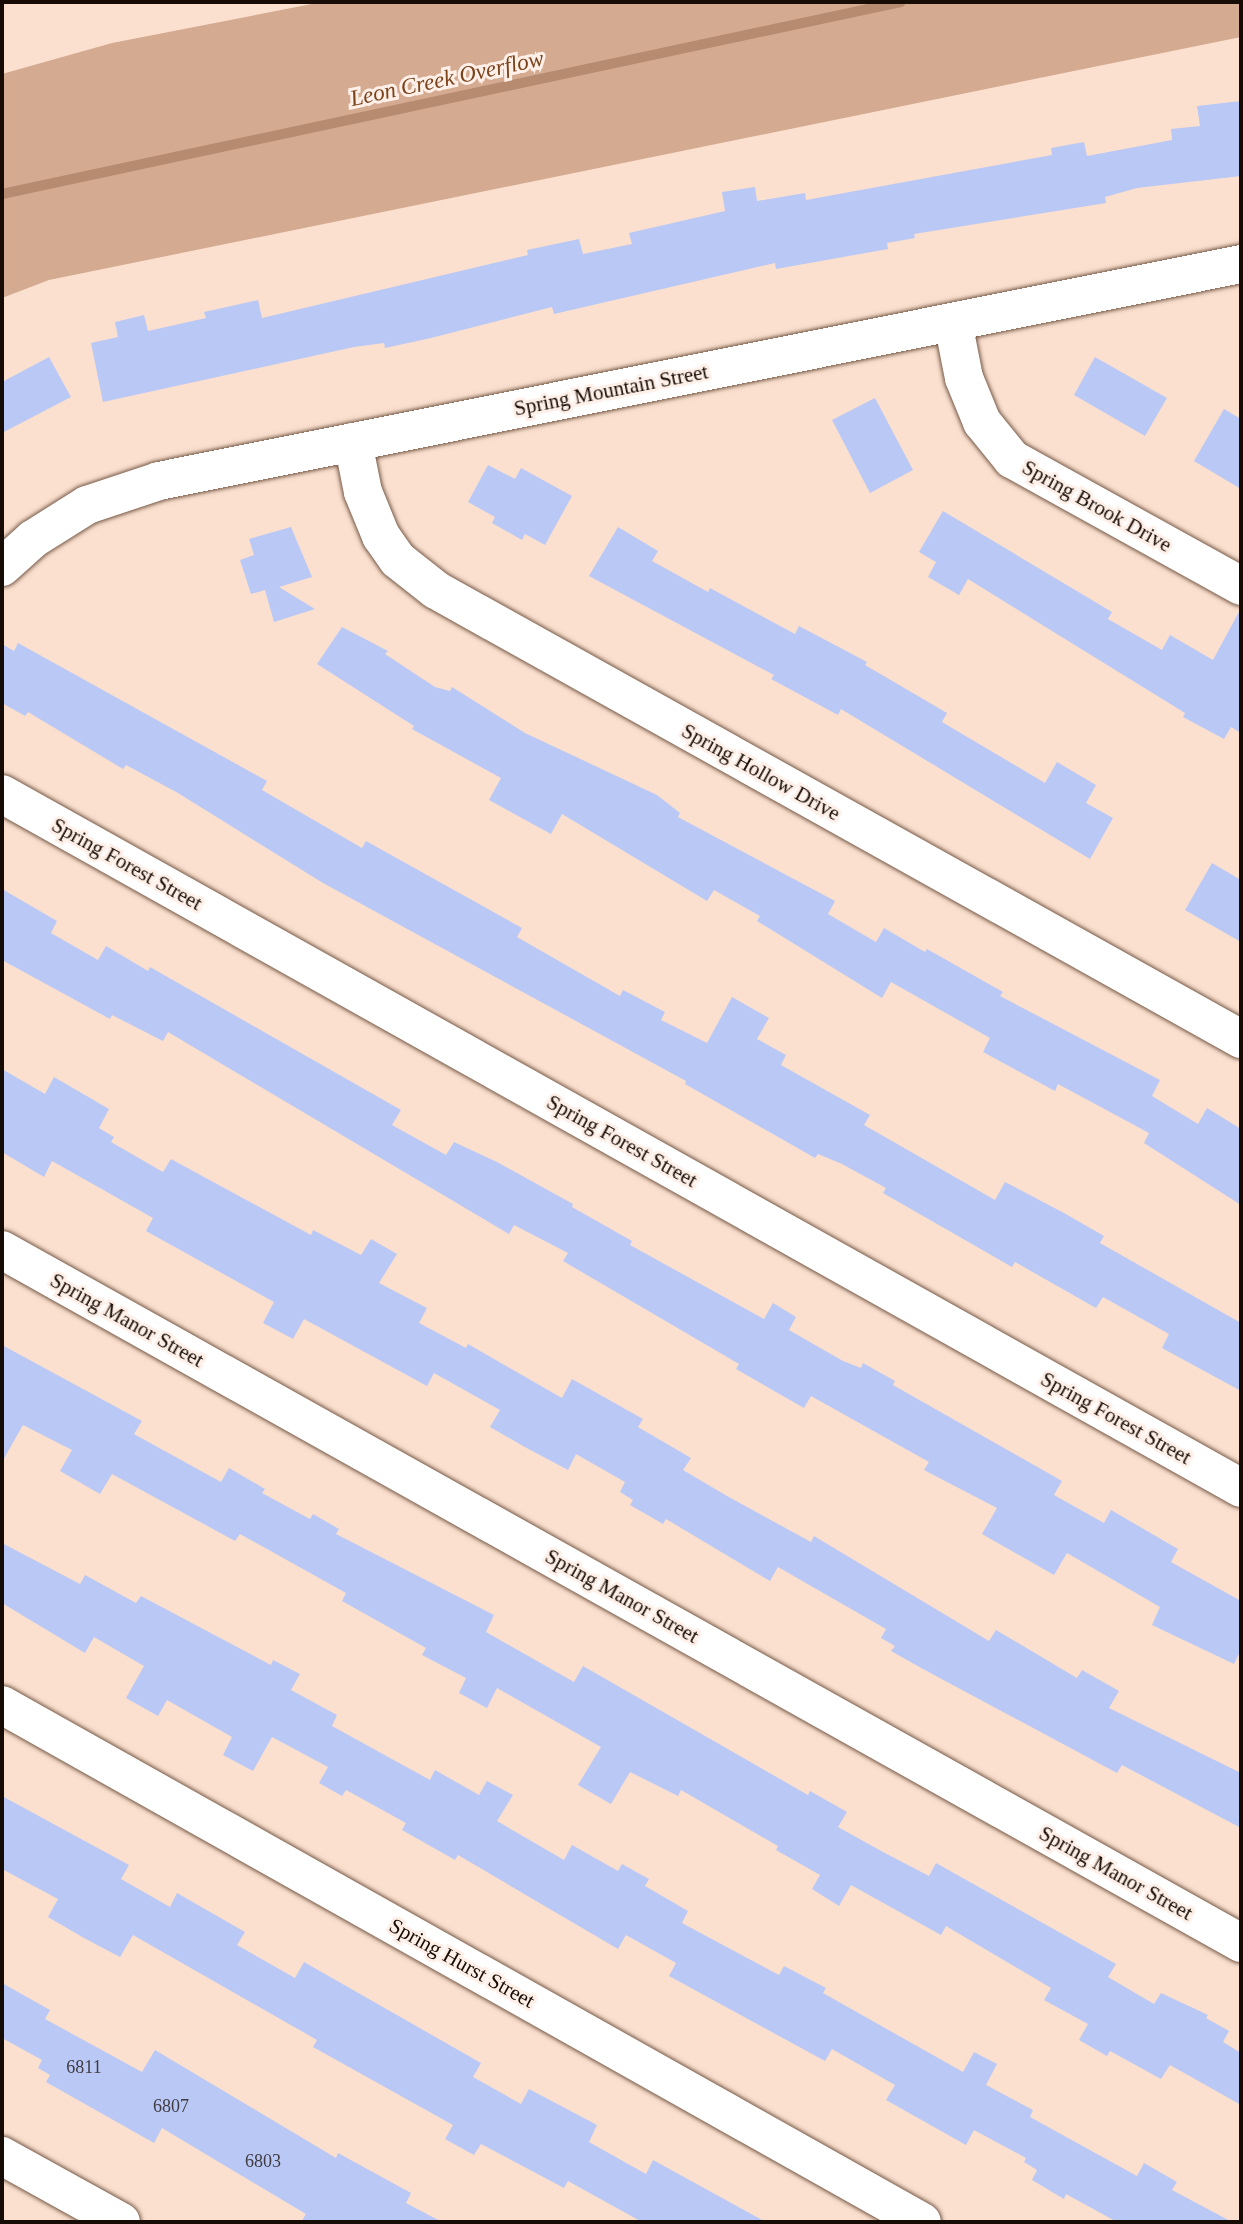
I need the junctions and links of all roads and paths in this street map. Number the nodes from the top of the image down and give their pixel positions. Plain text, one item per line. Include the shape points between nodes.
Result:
1 (1241, 264) edge
2 (953, 322) junction
3 (353, 442) junction
4 (2, 567) edge
5 (1241, 586) edge
6 (2, 794) edge
7 (1241, 1039) edge
8 (2, 1250) edge
9 (1241, 1488) edge
10 (2, 1705) edge
11 (1241, 1943) edge
12 (2, 2156) edge
13 (121, 2222) edge
14 (922, 2222) edge

1 - 2 street, Spring Mountain Street
2 - 3 street, Spring Mountain Street
2 - 5 street, Spring Brook Drive via 964,378 982,422 1012,459
3 - 4 street, Spring Mountain Street via 159,481 87,505 33,539
3 - 7 street, Spring Hollow Drive via 363,492 381,536 398,560 436,590
6 - 9 street, Spring Forest Street
8 - 11 street, Spring Manor Street
10 - 14 street, Spring Hurst Street
12 - 13 street

